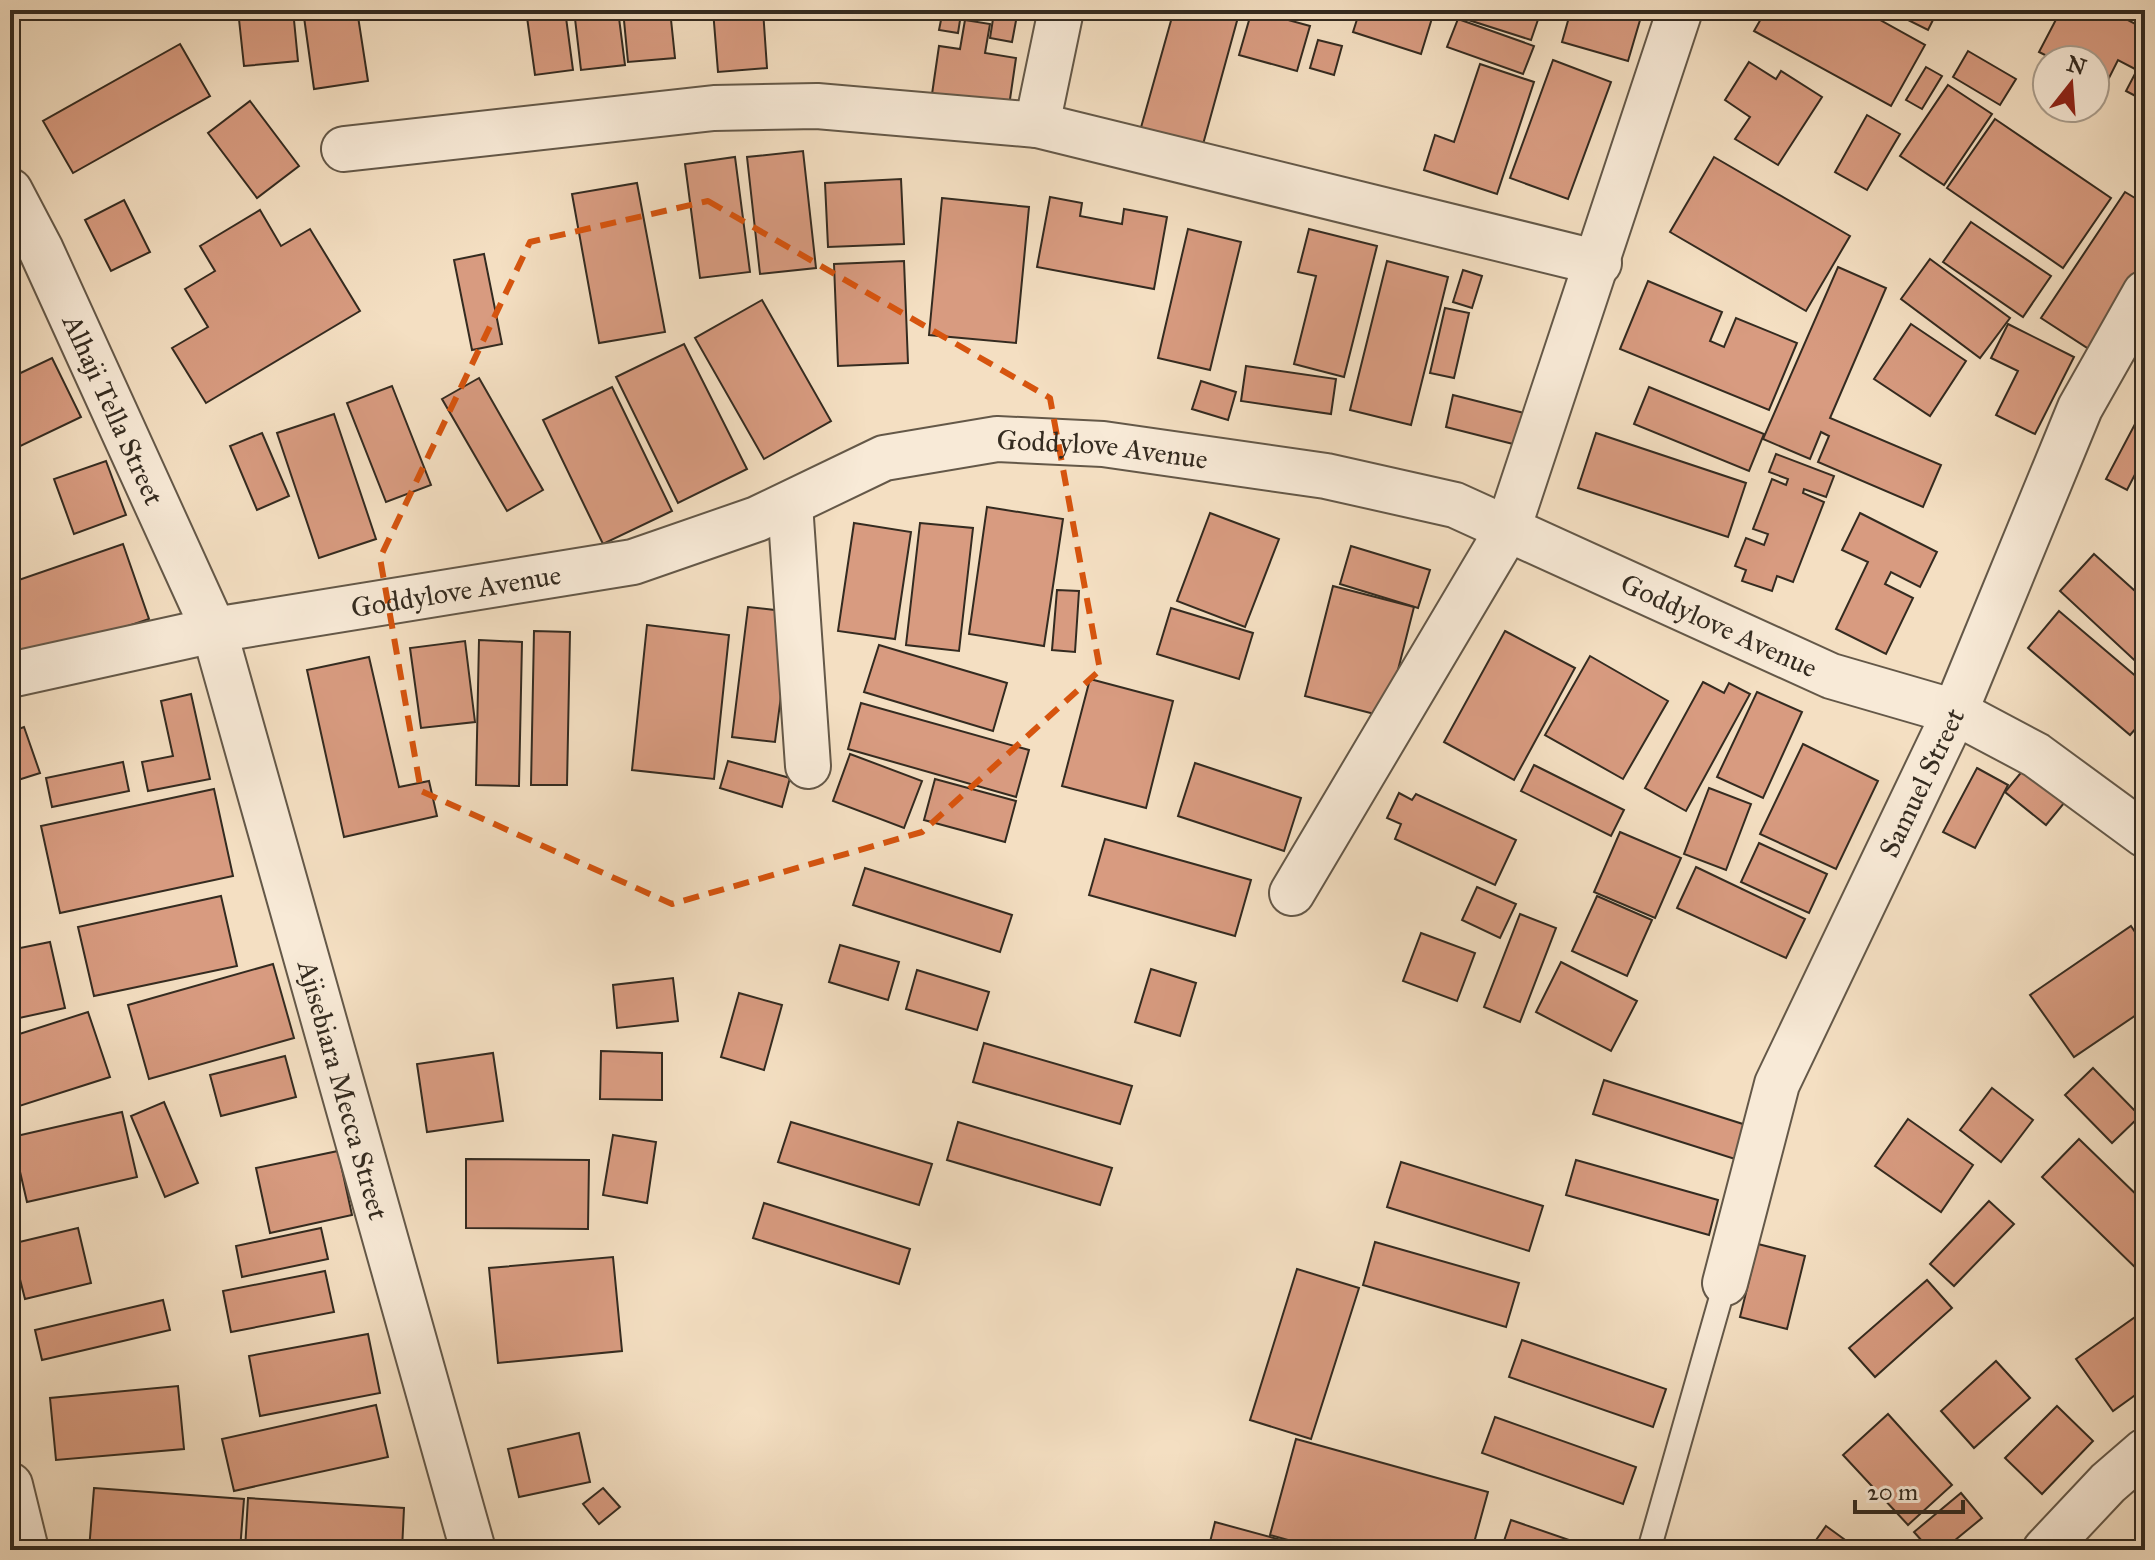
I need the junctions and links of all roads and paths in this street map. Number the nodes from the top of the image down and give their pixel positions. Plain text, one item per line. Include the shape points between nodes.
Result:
1 (1061, 10) edge
2 (1680, 10) edge
3 (1037, 125) junction
4 (344, 149) dead end
5 (10, 191) edge
6 (1599, 263) junction
7 (2145, 293) edge
8 (790, 504) junction
9 (1508, 529) junction
10 (214, 630) junction
11 (10, 675) edge
12 (1955, 712) junction
13 (808, 766) dead end
14 (2145, 835) edge
15 (1292, 893) dead end
16 (1725, 1283) joint
17 (2145, 1451) edge
18 (10, 1485) edge
19 (26, 1550) edge
20 (473, 1550) edge
21 (1649, 1550) edge
22 (2045, 1550) edge

1 - 3 street
2 - 6 street
3 - 4 street via 817,106 714,108
3 - 6 street
5 - 10 street, Alhaji Tella Street
6 - 9 street
7 - 12 street, Samuel Street via 2080,408
8 - 9 street, Goddylove Avenue via 884,458 997,439 1103,444 1326,476 1455,505
8 - 10 street, Goddylove Avenue via 633,562
8 - 13 street
9 - 12 street, Goddylove Avenue via 1831,676
9 - 15 street
10 - 11 street, Goddylove Avenue
10 - 20 street, Ajisebiara Mecca Street
12 - 14 street, Goddylove Avenue via 2036,755
12 - 16 street, Samuel Street via 1777,1084
16 - 21 lane
17 - 22 street
18 - 19 street

